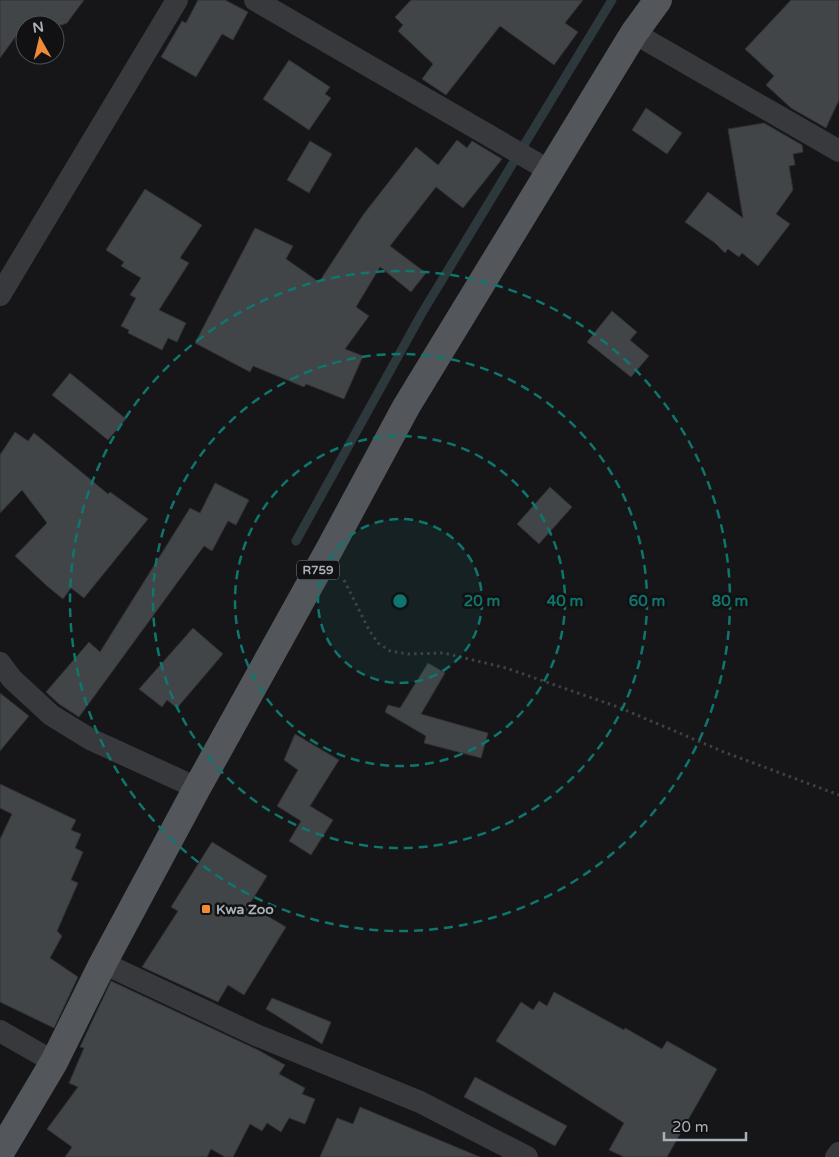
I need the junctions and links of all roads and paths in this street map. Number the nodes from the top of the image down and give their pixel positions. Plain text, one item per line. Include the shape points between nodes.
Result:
1 (177, 0) edge
2 (255, 0) edge
3 (658, 0) edge
4 (634, 34) junction
5 (839, 152) edge
6 (550, 172) junction
7 (0, 295) edge
8 (329, 550) junction
9 (0, 663) edge
10 (197, 788) junction
11 (839, 795) edge
12 (103, 963) junction
13 (0, 1031) edge
14 (54, 1062) junction
15 (0, 1153) edge
16 (839, 1153) edge
17 (527, 1157) edge
18 (836, 1157) edge

1 - 7 street
2 - 6 street
3 - 4 main road, R759
4 - 5 street
4 - 6 main road, R759
6 - 8 main road, R759 via 406,407
8 - 10 main road, R759
8 - 11 path via 369,630 378,643 390,650 408,654 444,654 506,668 618,707 724,752
9 - 10 street via 12,679 51,715 90,739
10 - 12 main road, R759
12 - 14 main road, R759
12 - 17 street via 256,1035 420,1102
13 - 14 street
14 - 15 main road, R759
16 - 18 street

